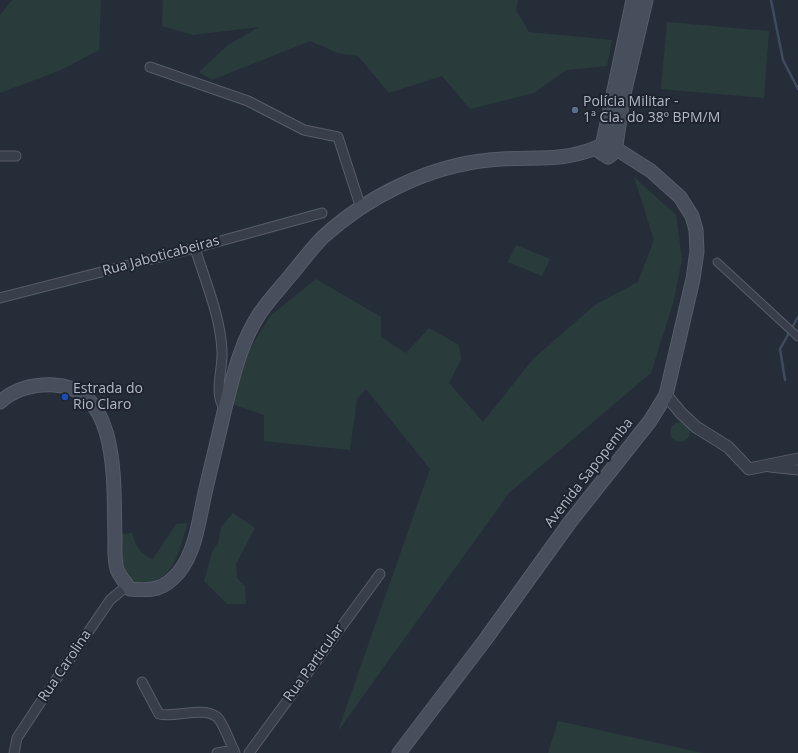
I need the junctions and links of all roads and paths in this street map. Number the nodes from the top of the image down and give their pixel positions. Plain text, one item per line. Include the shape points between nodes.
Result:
1 (633, 0) edge
2 (646, 0) edge
3 (150, 67) dead end
4 (608, 149) junction
5 (0, 156) edge
6 (16, 156) dead end
7 (361, 208) junction
8 (322, 213) dead end
9 (195, 248) junction
10 (717, 262) dead end
11 (0, 298) edge
12 (798, 337) edge
13 (666, 395) junction
14 (0, 402) edge
15 (225, 409) junction
16 (798, 459) edge
17 (767, 466) junction
18 (798, 470) edge
19 (380, 574) dead end
20 (128, 585) junction
21 (142, 682) dead end
22 (234, 751) edge
23 (14, 753) edge
24 (217, 753) edge
25 (249, 753) edge
26 (399, 753) edge

1 - 4 main road
2 - 4 main road
3 - 7 street via 248,101 304,130 338,137
4 - 7 main road via 540,159 490,160 442,169 393,190
4 - 13 main road, Avenida Sapopemba via 627,163 663,182 680,197 694,222 698,244 693,279
5 - 6 street
7 - 15 main road via 323,238 260,313 238,354
8 - 9 street, Rua Jaboticabeiras
9 - 11 street, Rua Jaboticabeiras
9 - 15 street via 219,328 222,354 220,397
10 - 12 street
13 - 17 street via 696,427 728,447 749,469
13 - 26 main road, Avenida Sapopemba via 650,421 570,522
14 - 20 main road via 20,389 55,385 72,388 89,400 100,414 106,429 111,464 117,569
15 - 20 main road via 189,556 180,571 159,588 149,591 136,590 130,589
16 - 17 street
17 - 18 street
19 - 25 street, Rua Particular
20 - 23 street, Rua Carolina via 110,600 40,702 17,738
21 - 22 street via 159,714 167,716 206,712 218,718
22 - 24 street

